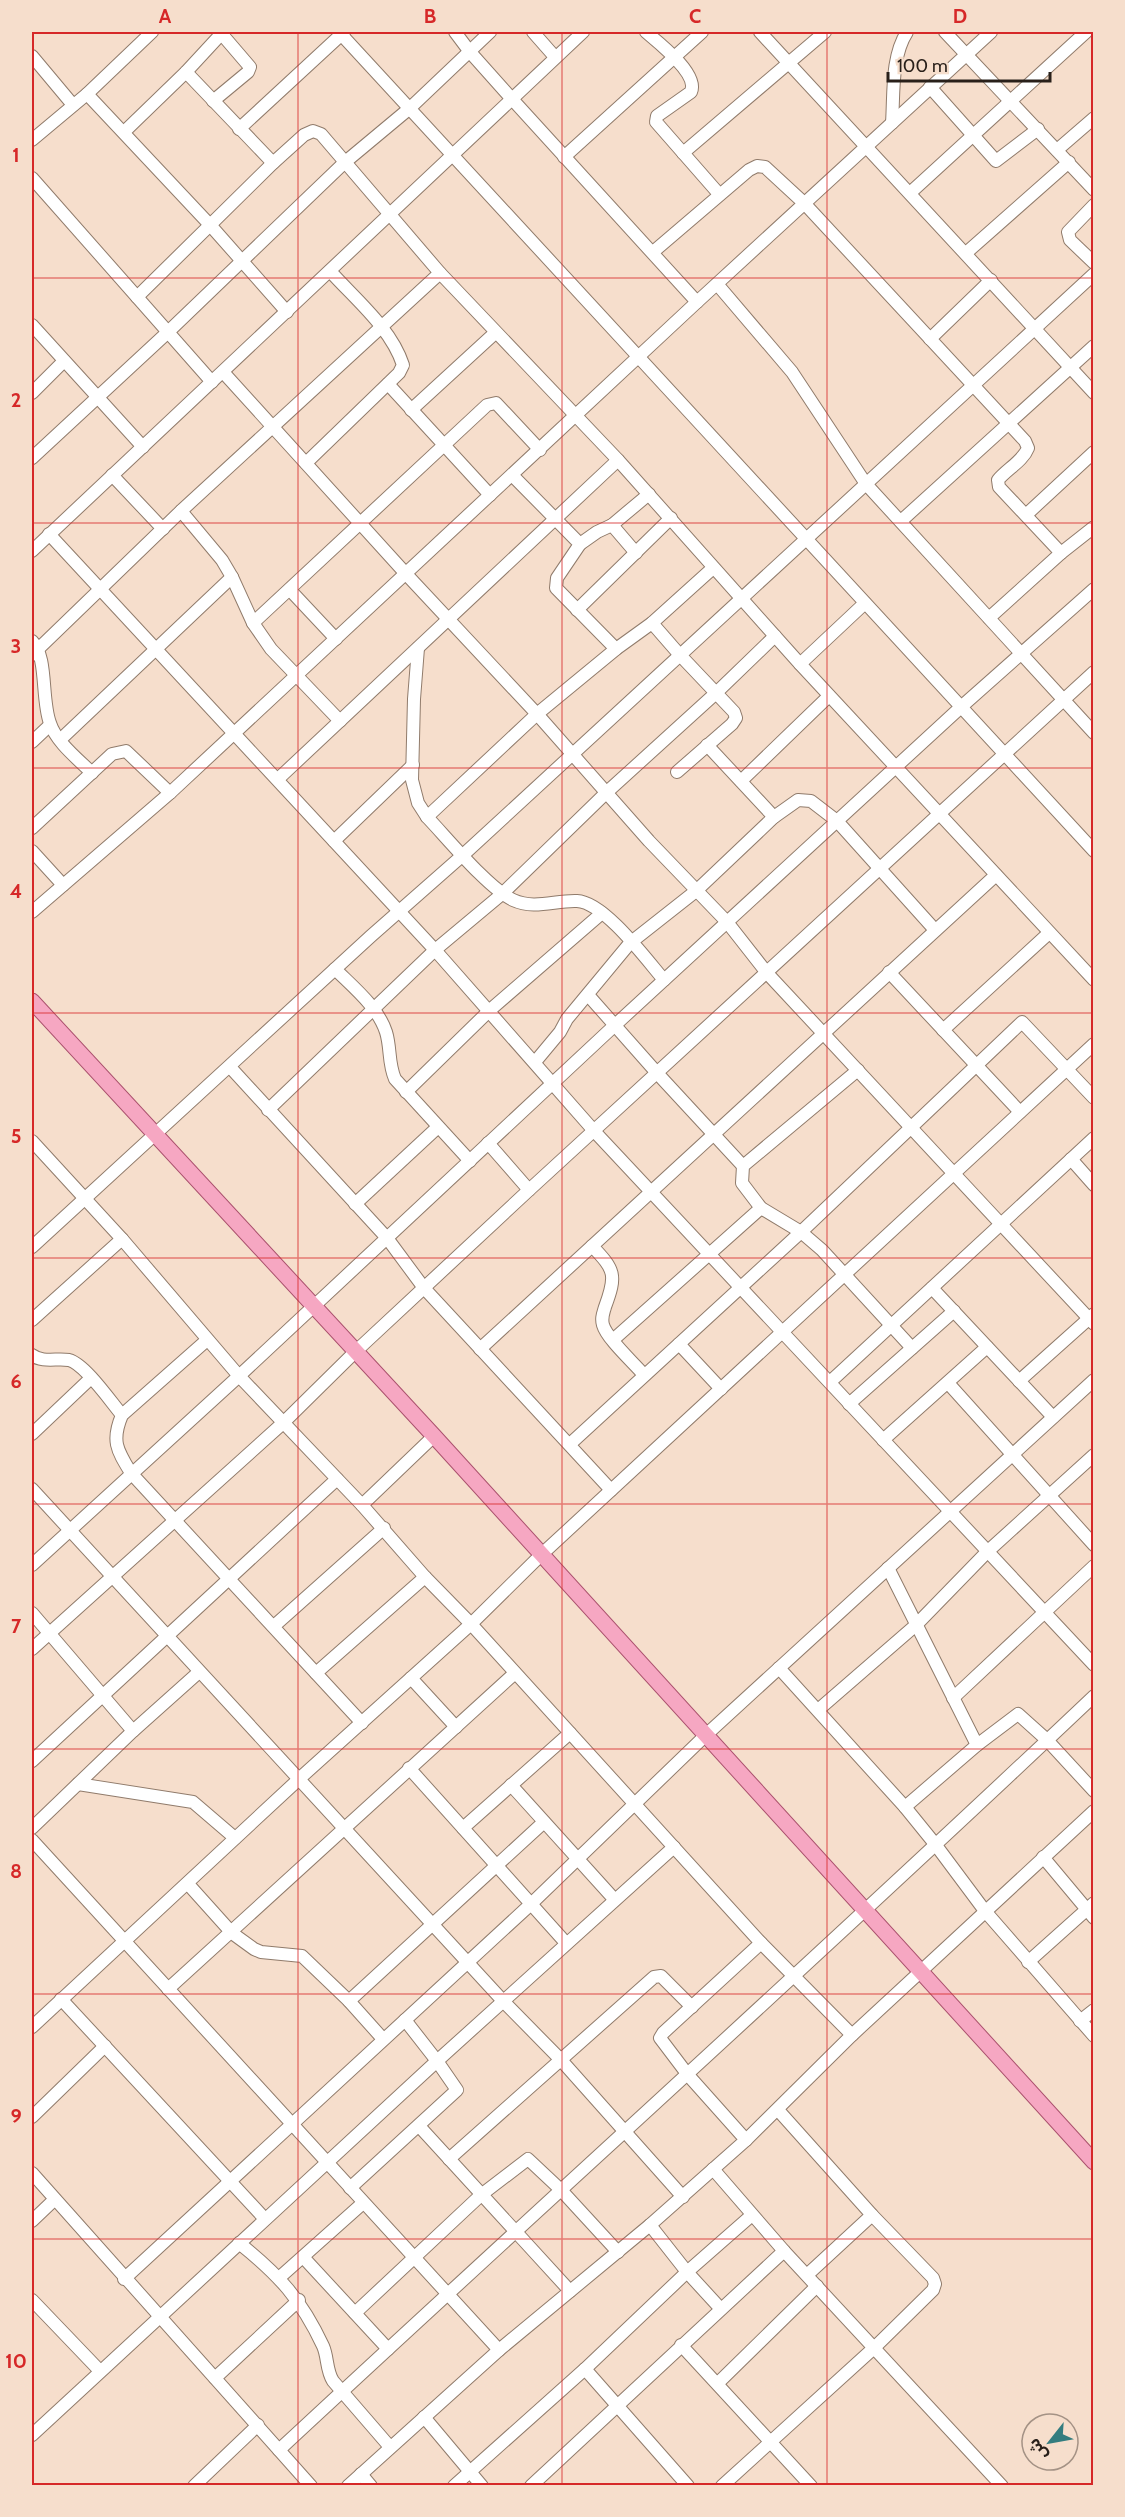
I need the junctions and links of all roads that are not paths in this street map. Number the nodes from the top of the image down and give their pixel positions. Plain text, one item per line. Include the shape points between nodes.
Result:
1 (152, 32) edge
2 (221, 32) edge
3 (341, 32) edge
4 (456, 32) edge
5 (490, 32) edge
6 (533, 32) edge
7 (583, 32) edge
8 (646, 32) edge
9 (702, 32) edge
10 (760, 32) edge
11 (825, 32) edge
12 (907, 32) edge
13 (945, 32) edge
14 (991, 32) edge
15 (1086, 32) edge
16 (1094, 39) edge
17 (470, 52) junction
18 (967, 54) junction
19 (32, 56) edge
20 (555, 57) junction
21 (674, 58) junction
22 (787, 64) junction
23 (186, 72) junction
24 (930, 87) junction
25 (87, 94) junction
26 (511, 98) junction
27 (1011, 100) junction
28 (213, 101) junction
29 (73, 105) junction
30 (410, 108) junction
31 (1094, 118) edge
32 (892, 123) junction
33 (240, 129) junction
34 (1038, 129) junction
35 (124, 132) junction
36 (972, 136) junction
37 (32, 140) edge
38 (866, 147) junction
39 (1057, 150) junction
40 (683, 153) junction
41 (453, 155) junction
42 (564, 157) junction
43 (1069, 162) junction
44 (273, 163) junction
45 (344, 163) junction
46 (34, 187) edge
47 (1094, 190) edge
48 (910, 193) junction
49 (719, 194) junction
50 (804, 203) junction
51 (1094, 205) edge
52 (389, 216) junction
53 (211, 226) junction
54 (653, 252) junction
55 (966, 253) junction
56 (241, 262) junction
57 (1094, 263) edge
58 (330, 271) junction
59 (440, 273) junction
60 (1094, 274) edge
61 (991, 280) junction
62 (717, 284) junction
63 (137, 297) junction
64 (697, 302) junction
65 (287, 312) junction
66 (32, 325) edge
67 (381, 328) junction
68 (1035, 328) junction
69 (168, 332) junction
70 (495, 333) junction
71 (930, 339) junction
72 (1094, 346) edge
73 (639, 357) junction
74 (64, 361) junction
75 (1070, 367) junction
76 (223, 372) junction
77 (212, 382) junction
78 (388, 384) junction
79 (973, 386) junction
80 (32, 393) edge
81 (1094, 393) edge
82 (97, 398) junction
83 (411, 410) junction
84 (575, 417) junction
85 (1008, 424) junction
86 (273, 426) junction
87 (444, 446) junction
88 (143, 447) junction
89 (540, 450) junction
90 (1094, 452) edge
91 (32, 458) edge
92 (618, 460) junction
93 (306, 463) junction
94 (112, 475) junction
95 (512, 475) junction
96 (866, 484) junction
97 (649, 494) junction
98 (490, 495) junction
99 (181, 511) junction
100 (1027, 514) junction
101 (555, 518) junction
102 (671, 518) junction
103 (901, 521) junction
104 (360, 524) junction
105 (612, 525) junction
106 (1094, 527) edge
107 (163, 529) junction
108 (49, 534) junction
109 (806, 538) junction
110 (580, 544) junction
111 (33, 548) edge
112 (636, 553) junction
113 (1061, 553) junction
114 (713, 568) junction
115 (406, 575) junction
116 (232, 577) junction
117 (101, 588) junction
118 (290, 590) junction
119 (1092, 593) edge
120 (740, 598) junction
121 (865, 603) junction
122 (577, 610) junction
123 (989, 618) junction
124 (449, 619) junction
125 (253, 623) junction
126 (652, 623) junction
127 (775, 636) junction
128 (336, 639) junction
129 (34, 648) edge
130 (418, 648) junction
131 (616, 649) junction
132 (156, 650) junction
133 (679, 654) junction
134 (1020, 654) junction
135 (800, 664) junction
136 (1094, 672) edge
137 (297, 676) junction
138 (716, 693) junction
139 (829, 696) junction
140 (1063, 700) junction
141 (961, 707) junction
142 (537, 714) junction
143 (340, 721) junction
144 (50, 725) junction
145 (1094, 733) edge
146 (234, 734) junction
147 (61, 739) junction
148 (32, 742) edge
149 (707, 745) junction
150 (572, 753) junction
151 (1004, 754) junction
152 (413, 765) junction
153 (896, 767) junction
154 (677, 772) dead end
155 (92, 774) junction
156 (278, 779) junction
157 (741, 781) junction
158 (607, 792) junction
159 (170, 793) junction
160 (939, 814) junction
161 (427, 817) junction
162 (774, 817) junction
163 (837, 821) junction
164 (32, 828) edge
165 (334, 841) junction
166 (32, 851) edge
167 (1094, 851) edge
168 (462, 855) junction
169 (880, 868) junction
170 (996, 875) junction
171 (63, 885) junction
172 (696, 891) junction
173 (502, 894) junction
174 (398, 910) junction
175 (32, 912) edge
176 (602, 913) junction
177 (727, 922) junction
178 (935, 930) junction
179 (1049, 933) junction
180 (630, 943) junction
181 (435, 950) junction
182 (335, 969) junction
183 (889, 972) junction
184 (1091, 972) edge
185 (767, 973) junction
186 (664, 980) junction
187 (588, 995) junction
188 (32, 1001) edge
189 (373, 1008) junction
190 (490, 1010) junction
191 (614, 1026) junction
192 (943, 1030) junction
193 (823, 1033) junction
194 (1094, 1044) edge
195 (535, 1062) junction
196 (975, 1065) junction
197 (230, 1067) junction
198 (1067, 1069) junction
199 (858, 1070) junction
200 (657, 1073) junction
201 (551, 1083) junction
202 (406, 1092) junction
203 (1094, 1098) edge
204 (268, 1110) junction
205 (1020, 1112) junction
206 (909, 1126) junction
207 (438, 1127) junction
208 (595, 1132) junction
209 (712, 1134) junction
210 (155, 1136) junction
211 (1094, 1138) edge
212 (32, 1141) edge
213 (488, 1143) junction
214 (1071, 1159) junction
215 (470, 1161) junction
216 (743, 1166) junction
217 (954, 1174) junction
218 (1094, 1185) edge
219 (529, 1190) junction
220 (650, 1192) junction
221 (85, 1200) junction
222 (355, 1204) junction
223 (761, 1208) junction
224 (1001, 1224) junction
225 (801, 1232) junction
226 (387, 1238) junction
227 (122, 1239) junction
228 (591, 1246) junction
229 (32, 1247) edge
230 (709, 1255) junction
231 (845, 1275) junction
232 (741, 1287) junction
233 (424, 1288) junction
234 (932, 1288) junction
235 (314, 1306) junction
236 (954, 1311) junction
237 (1092, 1319) edge
238 (32, 1320) edge
239 (892, 1326) junction
240 (783, 1332) junction
241 (614, 1339) junction
242 (207, 1340) junction
243 (679, 1344) junction
244 (987, 1347) junction
245 (912, 1348) junction
246 (480, 1349) junction
247 (355, 1352) junction
248 (32, 1356) edge
249 (239, 1376) junction
250 (644, 1376) junction
251 (91, 1378) junction
252 (1094, 1380) edge
253 (1019, 1381) junction
254 (830, 1382) junction
255 (948, 1383) junction
256 (721, 1389) junction
257 (849, 1404) junction
258 (122, 1415) junction
259 (1053, 1417) junction
260 (283, 1423) junction
261 (32, 1434) edge
262 (434, 1436) junction
263 (883, 1440) junction
264 (570, 1444) junction
265 (1012, 1454) junction
266 (1094, 1455) edge
267 (131, 1473) junction
268 (337, 1479) junction
269 (32, 1489) edge
270 (611, 1490) junction
271 (1049, 1496) junction
272 (362, 1505) junction
273 (949, 1511) junction
274 (176, 1520) junction
275 (384, 1528) junction
276 (69, 1530) junction
277 (1094, 1545) edge
278 (987, 1552) junction
279 (542, 1554) junction
280 (32, 1565) edge
281 (1094, 1566) edge
282 (888, 1568) junction
283 (110, 1576) junction
284 (425, 1577) junction
285 (229, 1578) junction
286 (1043, 1612) junction
287 (32, 1613) edge
288 (471, 1624) junction
289 (916, 1625) junction
290 (274, 1626) junction
291 (48, 1633) junction
292 (166, 1637) junction
293 (32, 1649) edge
294 (1094, 1665) edge
295 (779, 1668) junction
296 (199, 1672) junction
297 (515, 1672) junction
298 (315, 1673) junction
299 (411, 1678) junction
300 (102, 1696) junction
301 (1094, 1696) edge
302 (953, 1698) junction
303 (818, 1710) junction
304 (362, 1723) junction
305 (456, 1727) junction
306 (133, 1731) junction
307 (570, 1733) junction
308 (707, 1734) junction
309 (1047, 1740) junction
310 (977, 1745) junction
311 (32, 1761) edge
312 (409, 1768) junction
313 (299, 1779) junction
314 (78, 1784) junction
315 (511, 1785) junction
316 (1094, 1791) edge
317 (635, 1804) junction
318 (905, 1807) junction
319 (1094, 1811) edge
320 (543, 1822) junction
321 (32, 1828) edge
322 (345, 1828) junction
323 (463, 1828) junction
324 (236, 1838) junction
325 (32, 1840) edge
326 (935, 1844) junction
327 (674, 1847) junction
328 (1043, 1857) junction
329 (577, 1860) junction
330 (496, 1864) junction
331 (188, 1884) junction
332 (614, 1899) junction
333 (531, 1904) junction
334 (1091, 1910) edge
335 (866, 1911) junction
336 (985, 1911) junction
337 (433, 1923) junction
338 (232, 1933) junction
339 (124, 1941) junction
340 (566, 1943) junction
341 (761, 1943) junction
342 (468, 1961) junction
343 (1028, 1962) junction
344 (919, 1971) junction
345 (793, 1977) junction
346 (168, 1989) junction
347 (62, 1999) junction
348 (349, 2001) junction
349 (504, 2002) junction
350 (692, 2007) junction
351 (1094, 2010) edge
352 (405, 2020) junction
353 (1080, 2021) junction
354 (32, 2027) edge
355 (852, 2034) junction
356 (1094, 2036) edge
357 (383, 2039) junction
358 (105, 2046) junction
359 (561, 2060) junction
360 (437, 2061) junction
361 (688, 2075) junction
362 (778, 2110) junction
363 (32, 2117) edge
364 (291, 2124) junction
365 (418, 2126) junction
366 (625, 2132) junction
367 (746, 2140) junction
368 (1092, 2157) edge
369 (449, 2159) junction
370 (327, 2162) junction
371 (713, 2169) junction
372 (32, 2173) edge
373 (229, 2181) junction
374 (350, 2188) junction
375 (561, 2190) junction
376 (481, 2195) junction
377 (683, 2196) junction
378 (54, 2200) junction
379 (363, 2203) junction
380 (752, 2215) junction
381 (873, 2215) junction
382 (265, 2219) junction
383 (32, 2221) edge
384 (650, 2225) junction
385 (515, 2231) junction
386 (239, 2243) junction
387 (784, 2251) junction
388 (618, 2252) junction
389 (303, 2256) junction
390 (415, 2258) junction
391 (687, 2272) junction
392 (807, 2275) junction
393 (280, 2277) junction
394 (124, 2278) junction
395 (817, 2286) junction
396 (570, 2291) junction
397 (447, 2294) junction
398 (32, 2300) edge
399 (299, 2300) junction
400 (720, 2308) junction
401 (355, 2313) junction
402 (159, 2316) junction
403 (681, 2345) junction
404 (875, 2347) junction
405 (388, 2349) junction
406 (499, 2350) junction
407 (585, 2369) junction
408 (100, 2371) junction
409 (215, 2378) junction
410 (718, 2383) junction
411 (342, 2392) junction
412 (616, 2405) junction
413 (424, 2417) junction
414 (258, 2425) junction
415 (32, 2435) edge
416 (771, 2442) junction
417 (390, 2446) junction
418 (279, 2450) junction
419 (469, 2472) junction
420 (361, 2475) junction
421 (805, 2483) edge
422 (194, 2486) edge
423 (311, 2486) edge
424 (348, 2486) edge
425 (371, 2486) edge
426 (454, 2486) edge
427 (482, 2486) edge
428 (531, 2486) edge
429 (688, 2486) edge
430 (722, 2486) edge
431 (1002, 2486) edge

1 - 25 street
2 - 23 street
2 - 28 street via 250,67
3 - 30 street
3 - 33 street
4 - 17 street
5 - 17 street
6 - 20 street
7 - 20 street
8 - 21 street
9 - 21 street
10 - 22 street
11 - 22 street
12 - 32 street via 897,57
13 - 18 street
14 - 18 street
15 - 16 street
15 - 27 street
17 - 26 street
17 - 30 street
18 - 24 street
18 - 27 street
19 - 29 street
20 - 26 street
21 - 40 street via 692,79 693,86 691,92 657,116 656,122
21 - 42 street
22 - 38 street
22 - 40 street
23 - 28 street
23 - 35 street
24 - 32 street
24 - 36 street
25 - 29 street
25 - 35 street
26 - 41 street
26 - 42 street
27 - 34 street
27 - 36 street
28 - 33 street
29 - 37 street
30 - 41 street
30 - 45 street
31 - 39 street
32 - 38 street
33 - 44 street
34 - 36 street via 996,161
34 - 39 street
35 - 53 street
36 - 48 street
38 - 48 street
38 - 50 street
39 - 43 street
40 - 49 street
41 - 52 street
41 - 73 street
42 - 54 street
43 - 47 street
43 - 55 street
44 - 45 street via 313,131 321,134
44 - 53 street
45 - 52 street
45 - 56 street
46 - 63 street
48 - 55 street
49 - 50 street via 757,166 765,167
49 - 54 street
50 - 62 street
50 - 71 street
51 - 57 street via 1068,232 1070,240
52 - 58 street
52 - 59 street
53 - 56 street
53 - 63 street
54 - 64 street
55 - 61 street
56 - 65 street
56 - 69 street
58 - 65 street
58 - 67 street
59 - 67 street
59 - 70 street
60 - 68 street
61 - 68 street
61 - 71 street
62 - 64 street
62 - 96 street via 792,372
63 - 69 street
64 - 73 street
65 - 76 street
66 - 74 street
67 - 78 street via 403,365
67 - 86 street
68 - 75 street
68 - 79 street
69 - 77 street
69 - 82 street
70 - 83 street
70 - 84 street
71 - 79 street
72 - 75 street
73 - 84 street
73 - 109 street
74 - 80 street
74 - 82 street
75 - 81 street
75 - 85 street
76 - 77 street
76 - 86 street
77 - 88 street
78 - 83 street
78 - 93 street
79 - 85 street
79 - 96 street
82 - 88 street
82 - 91 street
83 - 87 street
84 - 89 street
84 - 92 street
85 - 100 street via 1028,448 998,480 999,487
85 - 103 street
86 - 93 street
86 - 99 street
87 - 89 street via 492,402
87 - 98 street
87 - 104 street
88 - 94 street
89 - 95 street
90 - 100 street
92 - 97 street
92 - 101 street
93 - 104 street
94 - 107 street
94 - 108 street
95 - 98 street
95 - 101 street
96 - 103 street
96 - 109 street
97 - 102 street
97 - 105 street
98 - 115 street
99 - 107 street
99 - 116 street
100 - 113 street
101 - 110 street
101 - 124 street
102 - 112 street
102 - 114 street
103 - 123 street
104 - 115 street
104 - 118 street
105 - 110 street
105 - 112 street
106 - 113 street
107 - 117 street
108 - 111 street
108 - 117 street
109 - 120 street
109 - 121 street
110 - 122 street via 555,583
112 - 122 street
113 - 123 street
114 - 120 street
114 - 126 street
115 - 124 street
115 - 128 street
116 - 125 street
116 - 132 street
117 - 129 street
117 - 132 street
118 - 125 street
118 - 128 street
119 - 134 street
120 - 127 street
120 - 133 street
121 - 135 street
121 - 141 street
122 - 131 street
123 - 134 street
124 - 130 street
124 - 142 street
125 - 137 street
126 - 131 street
126 - 133 street
127 - 135 street
127 - 138 street
128 - 137 street
129 - 144 street
130 - 143 street
130 - 152 street
131 - 142 street
132 - 146 street
132 - 147 street
133 - 138 street
133 - 150 street
134 - 140 street
134 - 141 street
135 - 139 street
136 - 140 street
137 - 143 street
137 - 146 street
138 - 149 street via 736,718
138 - 158 street
139 - 153 street
139 - 157 street
140 - 145 street
140 - 151 street
141 - 151 street
141 - 153 street
142 - 150 street
142 - 161 street
143 - 156 street
144 - 147 street
144 - 148 street
146 - 156 street
146 - 159 street
147 - 155 street
149 - 154 street
149 - 157 street
150 - 158 street
150 - 168 street
151 - 160 street
151 - 167 street
152 - 161 street via 414,793
152 - 165 street
153 - 160 street
153 - 163 street
155 - 159 street via 112,754 126,751
155 - 164 street
156 - 165 street
157 - 162 street
158 - 172 street
158 - 173 street
159 - 171 street
160 - 169 street
160 - 170 street
161 - 168 street
162 - 163 street via 798,800 806,800
162 - 172 street
163 - 169 street
163 - 177 street
165 - 174 street
166 - 171 street
168 - 173 street
168 - 174 street
169 - 178 street
169 - 185 street
170 - 178 street
170 - 179 street
171 - 175 street
172 - 177 street
172 - 180 street
173 - 176 street via 528,905 587,902
173 - 181 street
174 - 181 street
174 - 182 street
176 - 180 street
176 - 190 street
177 - 185 street
177 - 186 street
178 - 183 street
179 - 184 street
179 - 192 street
180 - 186 street
180 - 187 street
181 - 189 street
181 - 190 street
182 - 189 street
182 - 197 street
183 - 192 street
183 - 193 street
185 - 193 street
185 - 200 street
186 - 191 street
187 - 191 street
187 - 195 street
188 - 210 main road
189 - 202 street via 386,1030 391,1069
189 - 204 street
190 - 195 street
190 - 202 street
191 - 200 street
191 - 201 street
192 - 196 street
193 - 199 street
193 - 209 street
194 - 198 street
195 - 201 street
196 - 198 street via 1022,1022
196 - 205 street
196 - 206 street
197 - 204 street
197 - 210 street
198 - 203 street
198 - 205 street
199 - 206 street
199 - 216 street
200 - 208 street
200 - 209 street
201 - 208 street
201 - 213 street
202 - 207 street
204 - 222 street
205 - 217 street
206 - 217 street
206 - 225 street
207 - 215 street
207 - 222 street
208 - 219 street
208 - 220 street
209 - 216 street
209 - 220 street
210 - 221 street
210 - 235 main road
211 - 214 street
212 - 221 street
213 - 215 street
213 - 219 street
214 - 218 street
214 - 224 street
215 - 226 street
216 - 223 street via 742,1183
217 - 224 street
217 - 231 street
219 - 233 street
220 - 228 street
220 - 230 street
221 - 227 street
221 - 229 street
222 - 226 street
223 - 225 street
223 - 230 street
224 - 234 street
224 - 237 street
225 - 231 street
225 - 232 street
226 - 233 street
226 - 235 street
227 - 238 street
227 - 242 street
228 - 241 street via 609,1263 614,1274 602,1317 604,1328
228 - 246 street
230 - 232 street
230 - 241 street
231 - 239 street
231 - 240 street
232 - 240 street
232 - 243 street
233 - 246 street
233 - 247 street
234 - 236 street
234 - 239 street
235 - 247 main road
235 - 249 street
236 - 244 street
236 - 245 street
237 - 253 street
239 - 245 street
239 - 254 street
240 - 254 street
240 - 256 street
241 - 250 street
242 - 249 street
242 - 258 street
243 - 250 street
243 - 256 street
244 - 253 street
244 - 255 street
245 - 257 street
246 - 264 street
247 - 260 street
247 - 262 main road
248 - 251 street via 73,1362
249 - 260 street
249 - 267 street
250 - 264 street
251 - 258 street
251 - 261 street
252 - 259 street
253 - 259 street
254 - 257 street
255 - 263 street
255 - 265 street
256 - 270 street
257 - 263 street
258 - 267 street via 115,1432 116,1444
259 - 265 street
260 - 268 street
260 - 274 street
262 - 272 street
262 - 279 main road
263 - 273 street
264 - 270 street
265 - 271 street
265 - 273 street
266 - 271 street
267 - 274 street
267 - 276 street
268 - 272 street
268 - 285 street
269 - 276 street
270 - 279 street
271 - 277 street
271 - 278 street
272 - 275 street
273 - 278 street
273 - 282 street
274 - 283 street
274 - 285 street
275 - 284 street
275 - 290 street
276 - 280 street
276 - 283 street
278 - 286 street
278 - 289 street
279 - 288 street
279 - 308 main road
281 - 286 street
282 - 289 street
282 - 295 street
283 - 291 street
283 - 292 street
284 - 288 street
284 - 298 street
285 - 290 street
285 - 292 street
286 - 294 street
286 - 302 street
287 - 291 street
288 - 297 street
288 - 299 street
289 - 302 street
289 - 303 street
290 - 298 street
291 - 293 street
291 - 300 street
292 - 296 street
292 - 300 street
295 - 303 street
295 - 308 street
296 - 306 street
296 - 313 street
297 - 305 street
297 - 307 street
298 - 304 street
299 - 304 street
299 - 305 street
300 - 306 street
300 - 311 street
301 - 309 street
302 - 310 street
303 - 318 street
304 - 313 street
305 - 312 street
306 - 314 street
307 - 315 street
307 - 317 street
308 - 317 street
308 - 335 main road
309 - 310 street via 1018,1714
309 - 316 street
309 - 326 street
310 - 318 street
312 - 322 street
312 - 323 street
313 - 322 street
313 - 324 street
314 - 321 street
314 - 324 street via 193,1802
315 - 320 street
315 - 323 street
317 - 327 street
317 - 329 street
318 - 326 street
319 - 328 street
320 - 329 street
320 - 330 street
322 - 337 street
322 - 338 street
323 - 330 street
324 - 331 street
325 - 339 street
326 - 335 street
326 - 336 street
327 - 332 street
327 - 341 street
328 - 334 street
328 - 336 street
329 - 332 street
329 - 333 street
330 - 333 street
330 - 337 street
331 - 338 street
331 - 339 street
332 - 340 street
333 - 340 street
333 - 342 street
334 - 343 street
335 - 344 main road
335 - 345 street
336 - 343 street
336 - 344 street
337 - 342 street
337 - 348 street
338 - 346 street
338 - 348 street via 261,1952 302,1956
339 - 346 street
339 - 347 street
340 - 349 street
341 - 345 street
341 - 350 street
342 - 349 street
342 - 352 street
343 - 353 street
344 - 355 street
344 - 368 main road
345 - 355 street
345 - 361 street
346 - 364 street
347 - 354 street
347 - 358 street
348 - 357 street
349 - 359 street
349 - 360 street
350 - 359 street via 657,1975
350 - 361 street via 660,2038
351 - 353 street
352 - 357 street
352 - 360 street
353 - 356 street
355 - 362 street
357 - 364 street
358 - 363 street
358 - 373 street
359 - 366 street
359 - 369 street
360 - 365 street via 457,2091
360 - 370 street
361 - 366 street
361 - 367 street
362 - 367 street
362 - 381 street
364 - 370 street
364 - 373 street
365 - 369 street
365 - 374 street
366 - 375 street
366 - 377 street
367 - 371 street
369 - 376 street
370 - 374 street
370 - 382 street
371 - 377 street
371 - 380 street
372 - 378 street
373 - 382 street
373 - 394 street
374 - 379 street
375 - 376 street via 528,2159
375 - 385 street
375 - 388 street
376 - 385 street
376 - 390 street
377 - 384 street
378 - 383 street
378 - 394 street
379 - 389 street
379 - 390 street
380 - 387 street
380 - 391 street
381 - 392 street
381 - 404 street via 935,2284
382 - 386 street
384 - 388 street
384 - 391 street
385 - 396 street
385 - 397 street
386 - 393 street
386 - 402 street
387 - 392 street
387 - 400 street
388 - 396 street
389 - 393 street
389 - 401 street
390 - 397 street
390 - 401 street
391 - 400 street
391 - 407 street
392 - 395 street
393 - 399 street
394 - 402 street
395 - 404 street
395 - 410 street
396 - 406 street
397 - 405 street
397 - 406 street
398 - 408 street
399 - 409 street
399 - 411 street via 324,2349 328,2372
400 - 403 street
401 - 405 street
402 - 408 street
402 - 409 street
403 - 410 street
403 - 412 street
404 - 416 street
404 - 431 street
405 - 411 street
406 - 413 street
407 - 412 street
407 - 419 street
408 - 415 street
409 - 414 street
410 - 416 street
411 - 417 street
411 - 418 street
412 - 428 street
412 - 429 street
413 - 417 street
413 - 419 street
414 - 418 street
414 - 422 street
416 - 421 street
416 - 430 street
417 - 420 street
418 - 423 street
419 - 426 street
419 - 427 street
420 - 424 street
420 - 425 street

